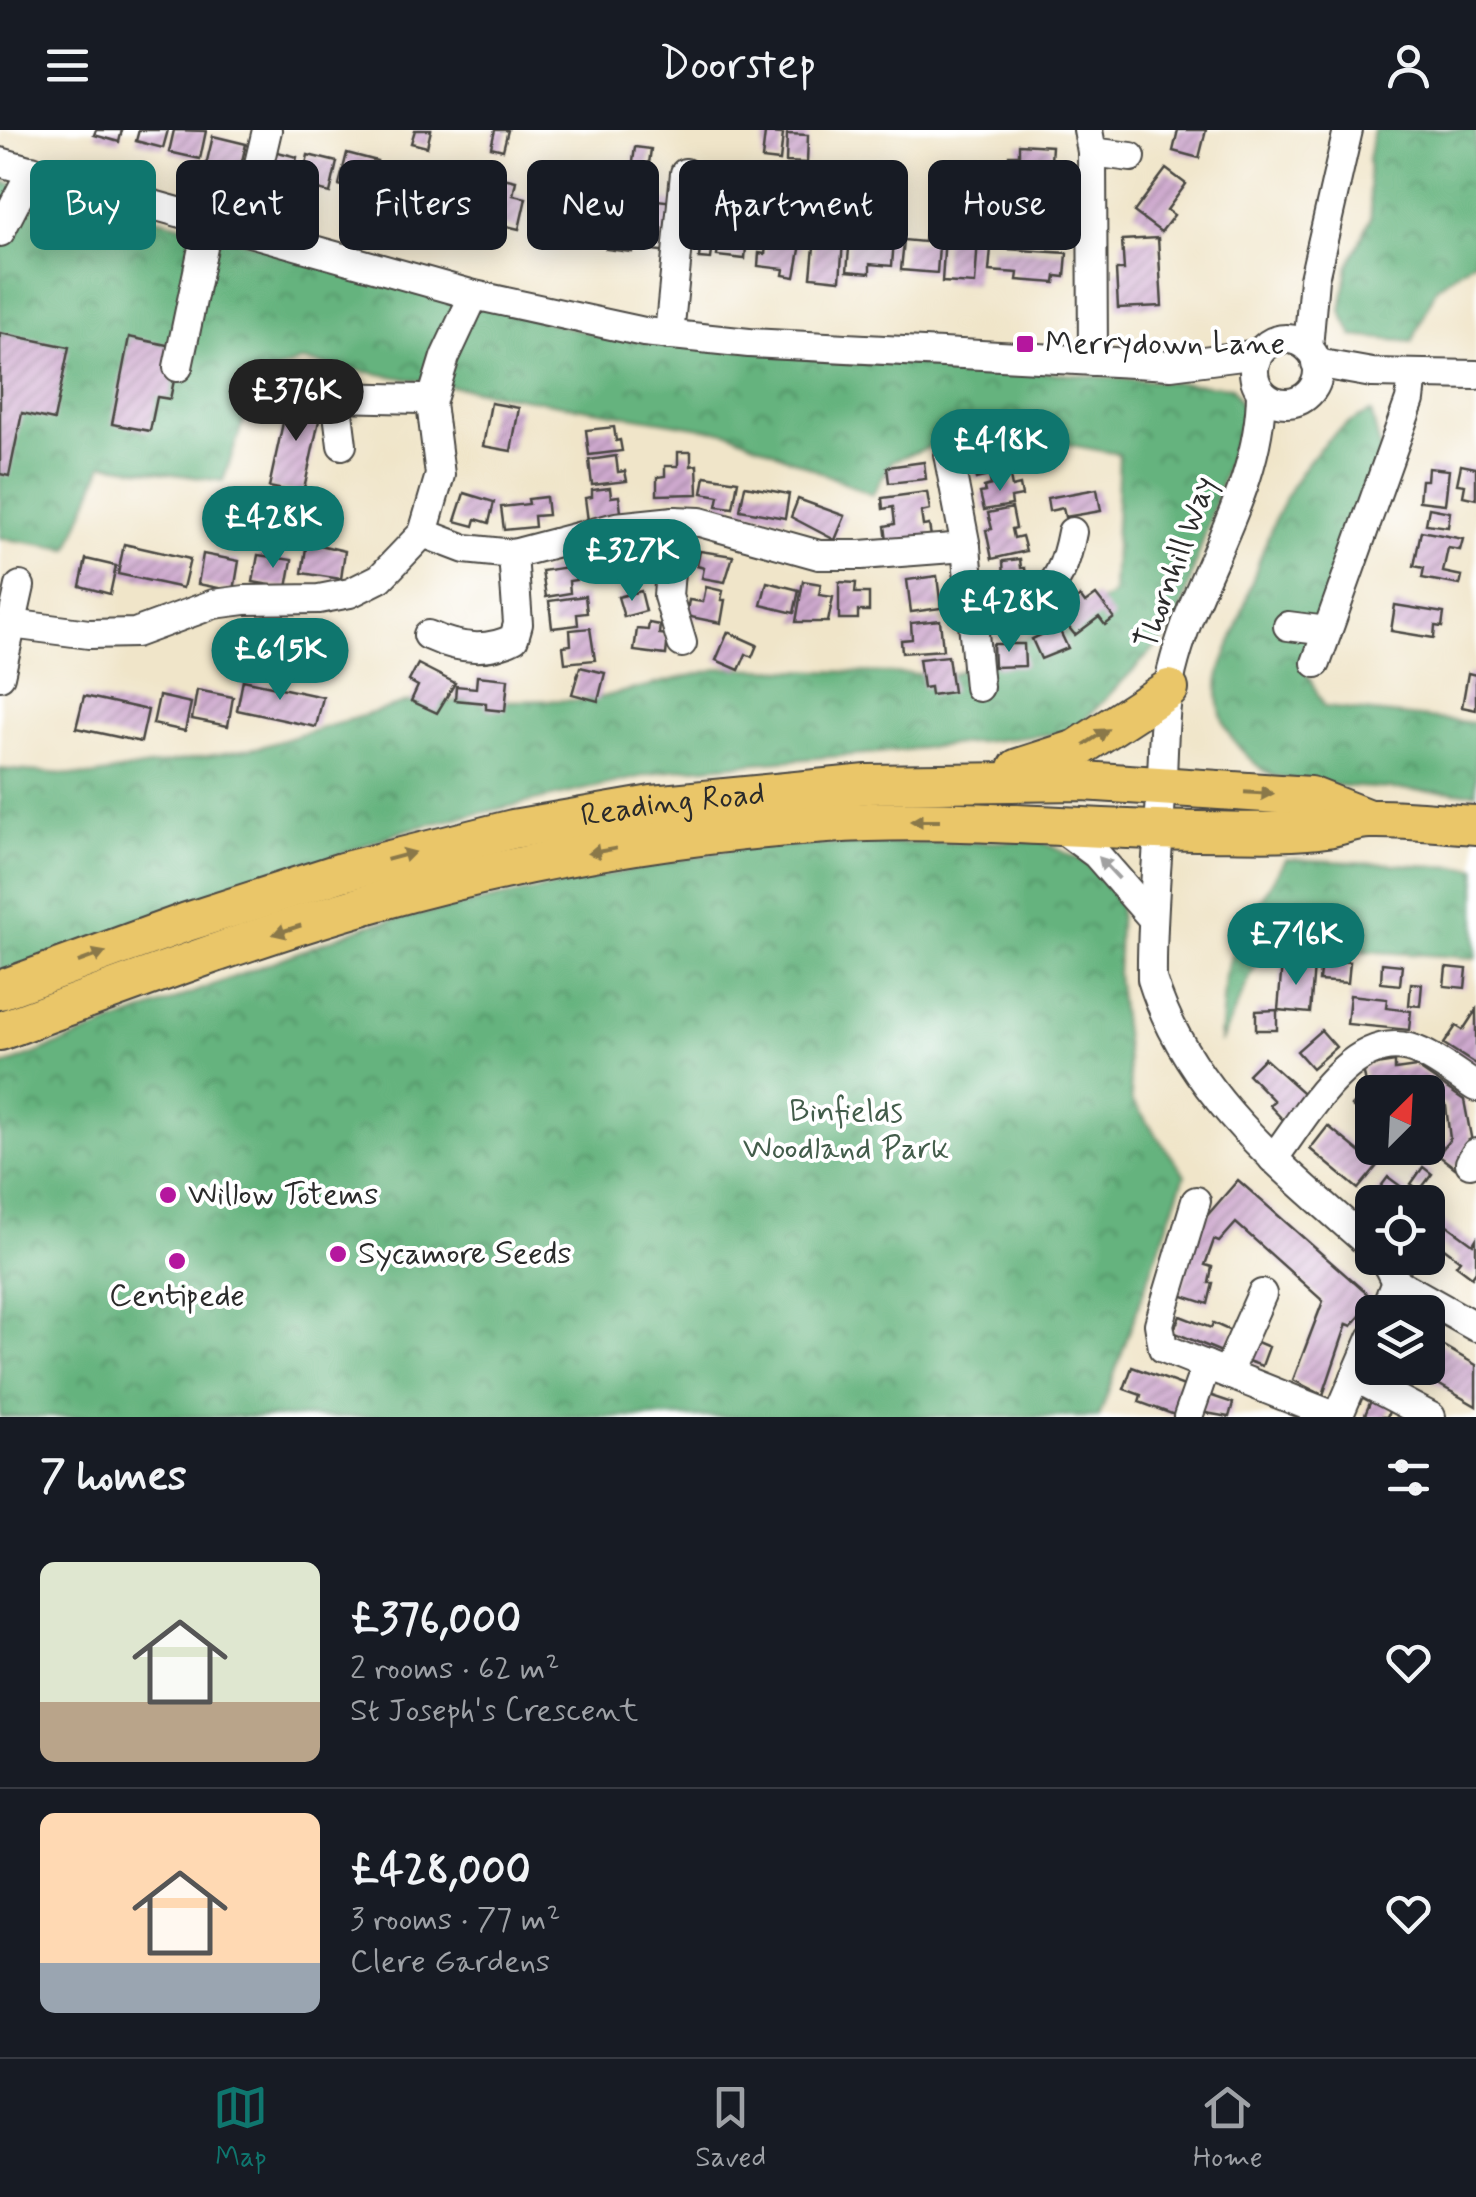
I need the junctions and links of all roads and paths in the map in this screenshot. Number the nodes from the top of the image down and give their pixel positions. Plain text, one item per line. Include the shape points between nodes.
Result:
1 (268, 130) edge
2 (1348, 130) edge
3 (1090, 140) edge
4 (1131, 156) dead end
5 (261, 160) edge
6 (0, 162) edge
7 (30, 170) edge
8 (30, 174) edge
9 (679, 230) edge
10 (0, 232) edge
11 (202, 250) edge
12 (318, 250) edge
13 (1314, 279) junction
14 (474, 296) junction
15 (668, 335) junction
16 (1094, 361) junction
17 (1262, 365) junction
18 (178, 367) dead end
19 (1310, 374) junction
20 (1413, 374) junction
21 (1476, 375) edge
22 (431, 404) junction
23 (1256, 440) junction
24 (342, 445) dead end
25 (948, 454) dead end
26 (674, 521) junction
27 (422, 532) junction
28 (1072, 532) dead end
29 (966, 547) junction
30 (513, 554) junction
31 (20, 586) dead end
32 (974, 622) junction
33 (10, 624) junction
34 (1288, 626) dead end
35 (1326, 631) junction
36 (428, 635) dead end
37 (682, 643) dead end
38 (1316, 663) dead end
39 (0, 676) edge
40 (979, 687) dead end
41 (1169, 690) junction
42 (937, 782) junction
43 (1162, 786) junction
44 (1366, 818) junction
45 (1476, 824) edge
46 (1057, 826) junction
47 (1159, 831) junction
48 (1153, 919) junction
49 (0, 990) edge
50 (0, 1031) edge
51 (1476, 1088) edge
52 (1274, 1159) junction
53 (1196, 1200) dead end
54 (1355, 1231) edge
55 (1398, 1275) edge
56 (1262, 1294) dead end
57 (1476, 1327) edge
58 (1217, 1368) junction
59 (1355, 1378) edge
60 (1369, 1385) edge
61 (1188, 1417) edge
62 (1337, 1417) edge
63 (1431, 1417) edge

1 - 5 street
2 - 13 street, Thornhill Way
3 - 4 street
3 - 16 street
6 - 7 street
8 - 10 street
9 - 15 street
11 - 18 street
12 - 14 street
13 - 17 street, Thornhill Way
13 - 19 street, Thornhill Way
14 - 15 street
14 - 22 street
15 - 16 street
16 - 17 street
17 - 19 street via 1287,338
17 - 19 street via 1278,402
17 - 23 street, Thornhill Way
19 - 20 street
19 - 23 street, Thornhill Way
20 - 21 street
20 - 35 street via 1410,400
22 - 24 street via 336,397
22 - 27 street via 440,475
23 - 41 street, Thornhill Way via 1234,514 1180,643
25 - 29 street
26 - 29 street via 819,555
26 - 30 street via 616,527
26 - 37 street via 668,596
27 - 30 street via 465,549
27 - 33 street via 380,578 350,593 214,604 134,632
28 - 32 street via 1055,583
29 - 32 street
30 - 36 street via 514,638 480,648
31 - 33 street
32 - 40 street
33 - 39 street
34 - 35 street
35 - 38 street
42 -> 41 highway via 1064,756
41 - 43 street, Thornhill Way
42 - 43 highway, Reading Road
42 - 47 highway via 1000,801 1134,808
49 -> 42 highway, Reading Road via 285,889 497,833 734,795
43 -> 44 highway, Reading Road via 1310,796
43 - 47 street, Thornhill Way
44 - 45 highway, Reading Road
44 - 47 highway, Reading Road via 1291,831
46 - 47 highway, Reading Road
48 -> 46 street via 1096,854
46 -> 50 highway, Reading Road via 977,820 831,824 560,858 370,903
47 - 48 street, Thornhill Way
48 - 52 street, Thornhill Way via 1152,978 1178,1045
51 - 52 street via 1407,1048 1372,1049 1345,1067
52 - 54 street, Thornhill Way
53 - 58 street via 1159,1324 1163,1348
55 - 57 street
56 - 58 street
58 - 61 street
58 - 62 street
59 - 62 street
60 - 63 street

